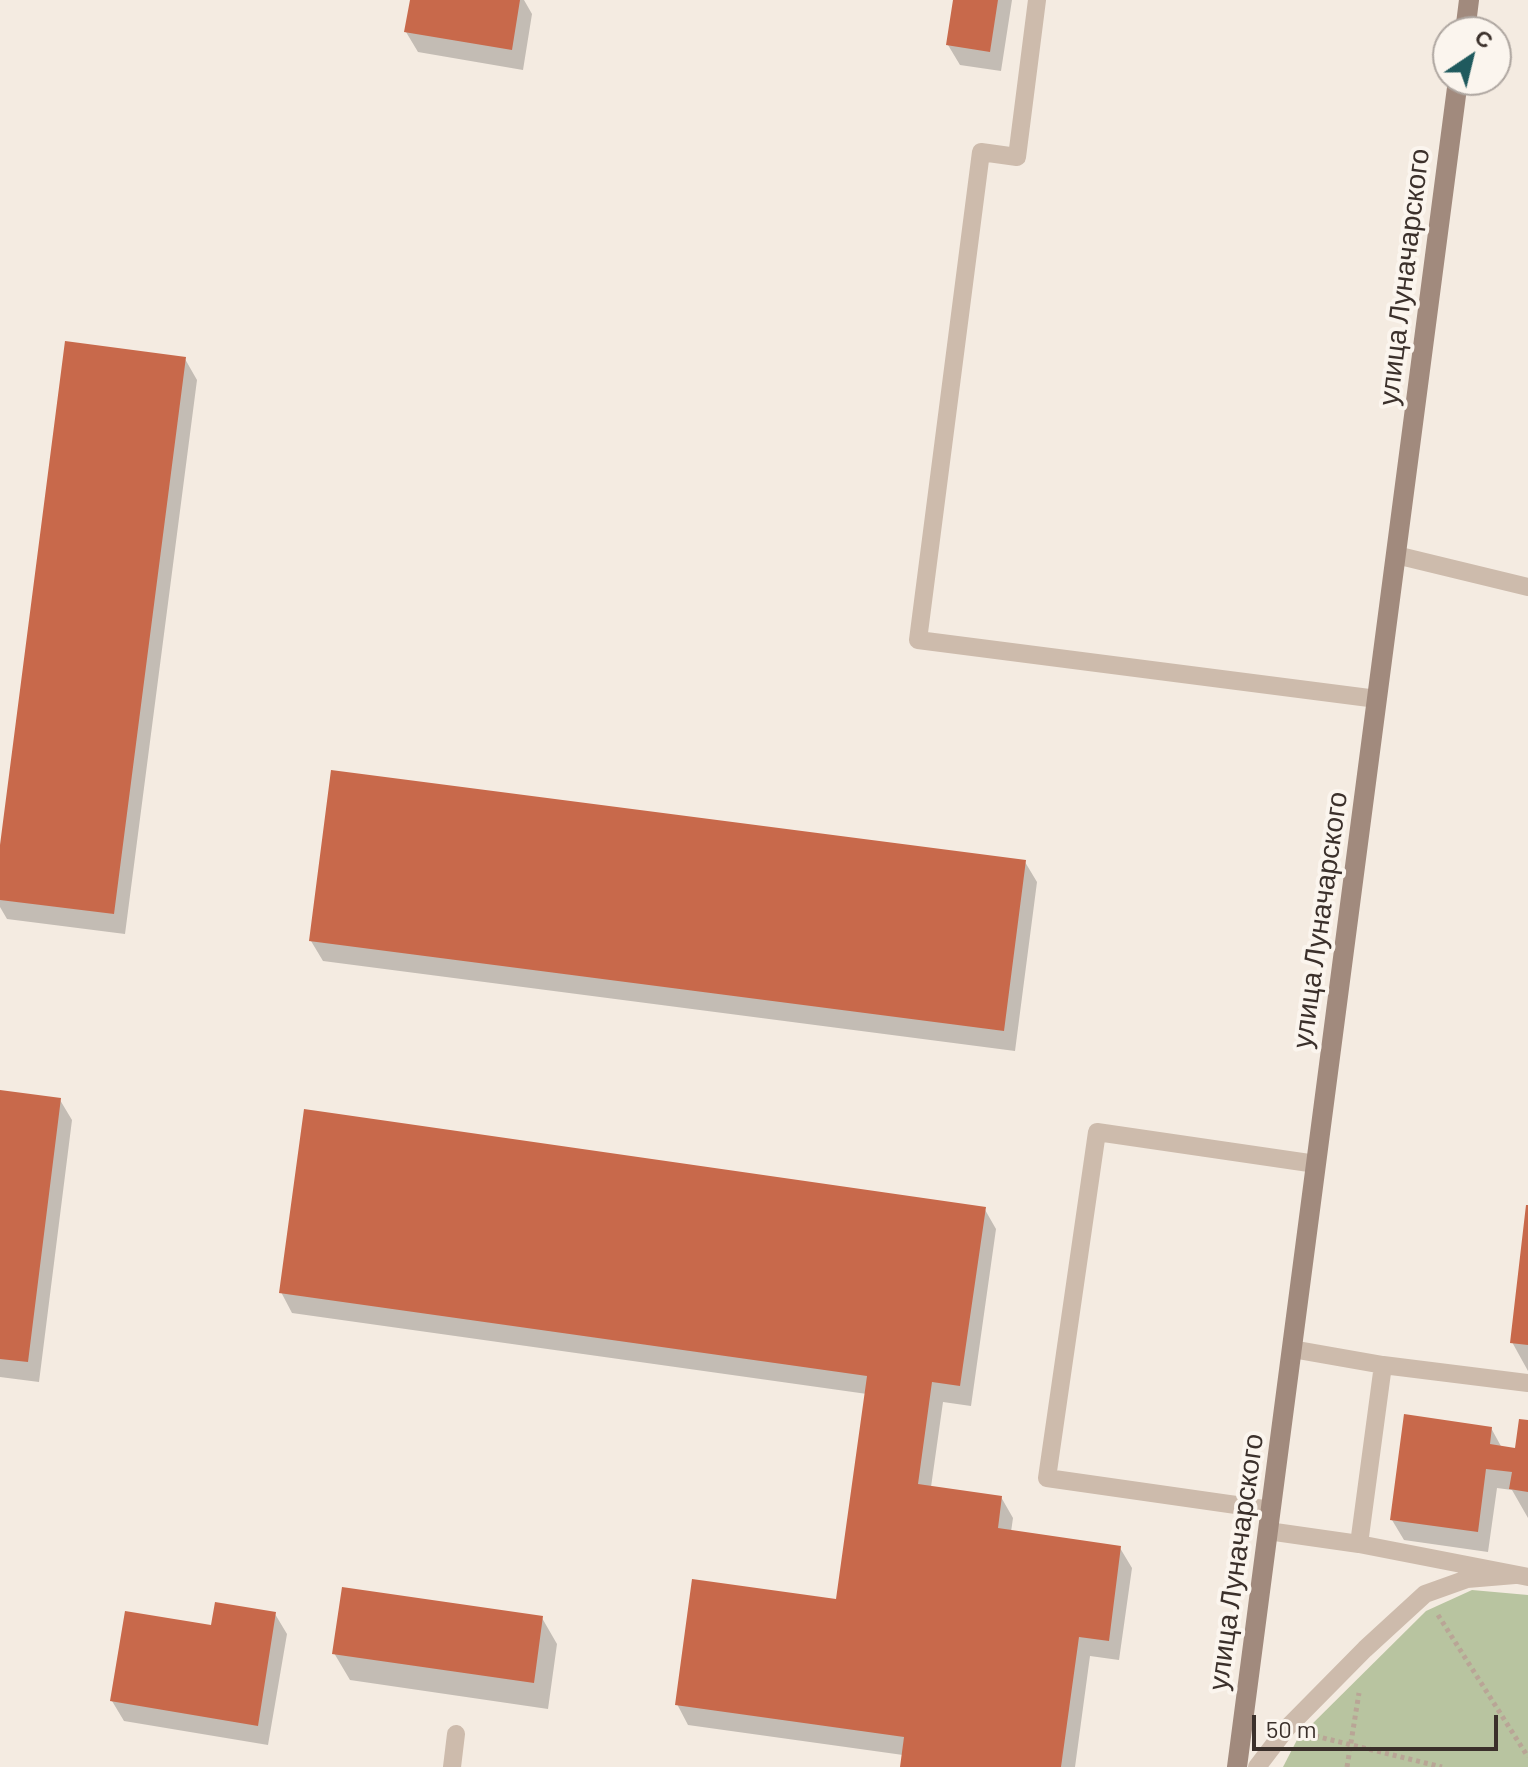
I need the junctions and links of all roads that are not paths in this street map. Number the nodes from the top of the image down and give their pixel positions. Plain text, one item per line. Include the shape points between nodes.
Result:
1 (1037, 0) edge
2 (1456, 96) edge
3 (1396, 555) junction
4 (1528, 587) edge
5 (1377, 699) junction
6 (1316, 1164) junction
7 (1292, 1349) junction
8 (1383, 1365) junction
9 (1528, 1383) edge
10 (1269, 1520) junction
11 (1359, 1544) junction
12 (1522, 1576) edge
13 (456, 1734) dead end
14 (452, 1767) edge
15 (1237, 1767) edge
16 (1257, 1767) edge

1 - 5 lane via 1017,157 981,152 918,640
2 - 3 street, улица Луначарского
3 - 4 lane
3 - 5 street, улица Луначарского
5 - 6 street, улица Луначарского
6 - 7 street, улица Луначарского
6 - 10 lane via 1097,1132 1047,1478
7 - 8 lane
7 - 10 street, улица Луначарского
8 - 9 lane
8 - 11 lane
10 - 11 lane
10 - 15 street, улица Луначарского
11 - 12 lane
12 - 16 lane via 1467,1579 1425,1594 1286,1729
13 - 14 lane

